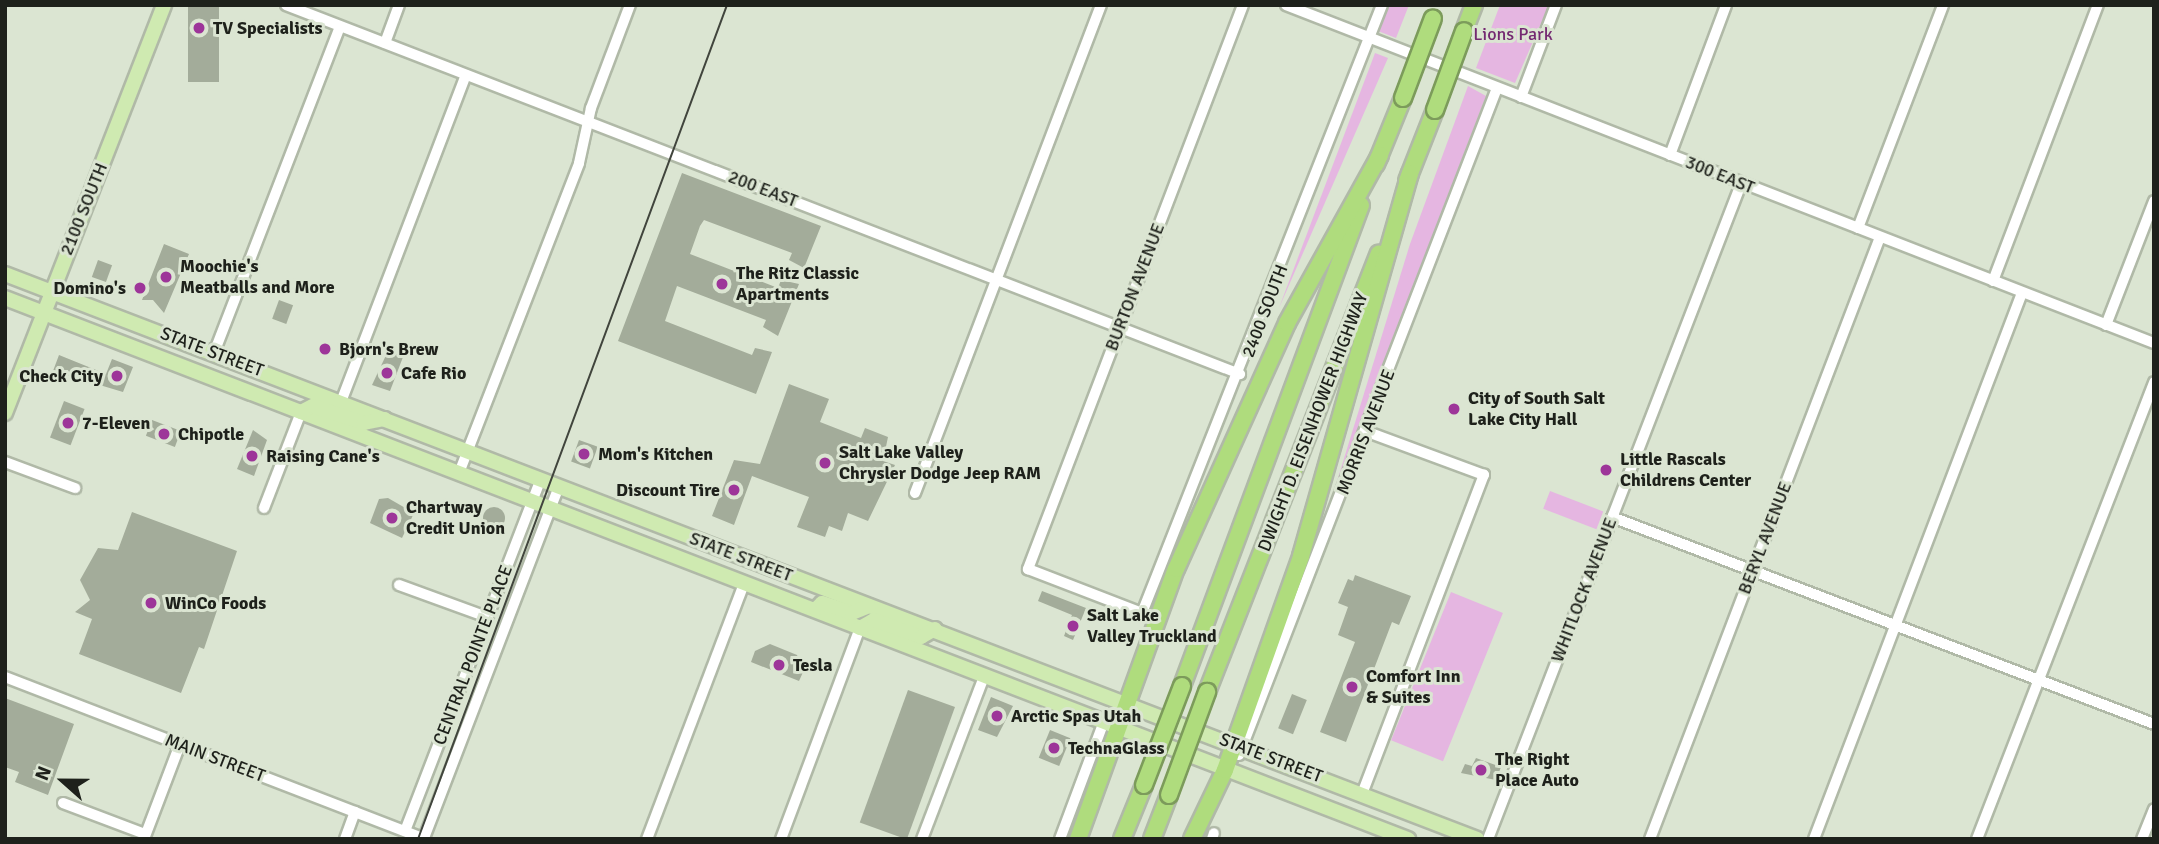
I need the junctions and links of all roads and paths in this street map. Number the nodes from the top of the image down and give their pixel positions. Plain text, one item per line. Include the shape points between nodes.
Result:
1 (164, 5) edge
2 (286, 5) edge
3 (399, 5) edge
4 (630, 5) edge
5 (1101, 5) edge
6 (1243, 5) edge
7 (1286, 5) edge
8 (1382, 5) edge
9 (1474, 5) edge
10 (1556, 5) edge
11 (1726, 5) edge
12 (1943, 5) edge
13 (2098, 5) edge
14 (1436, 12) edge
15 (340, 26) junction
16 (1370, 38) junction
17 (385, 43) junction
18 (466, 75) junction
19 (1497, 88) junction
20 (1521, 97) junction
21 (589, 123) junction
22 (1380, 155) junction
23 (1670, 155) junction
24 (1410, 173) junction
25 (1741, 184) junction
26 (2154, 201) edge
27 (1858, 228) junction
28 (1880, 237) junction
29 (5, 274) edge
30 (996, 279) junction
31 (1993, 281) junction
32 (51, 291) junction
33 (2022, 293) junction
34 (5, 298) edge
35 (43, 312) junction
36 (2106, 325) junction
37 (1120, 328) junction
38 (2154, 343) edge
39 (214, 353) junction
40 (1241, 374) junction
41 (2154, 382) edge
42 (341, 402) junction
43 (301, 412) junction
44 (5, 413) edge
45 (386, 419) junction
46 (1368, 432) junction
47 (468, 451) junction
48 (5, 462) edge
49 (459, 473) junction
50 (541, 479) junction
51 (559, 486) junction
52 (75, 488) dead end
53 (915, 492) dead end
54 (532, 501) junction
55 (264, 508) dead end
56 (550, 508) junction
57 (1612, 517) junction
58 (1752, 570) junction
59 (744, 583) junction
60 (398, 585) dead end
61 (869, 606) junction
62 (815, 610) junction
63 (1142, 613) joint
64 (487, 617) junction
65 (1895, 625) junction
66 (860, 628) junction
67 (935, 629) junction
68 (5, 677) edge
69 (984, 677) junction
70 (2038, 680) junction
71 (1125, 701) junction
72 (2154, 724) edge
73 (1110, 727) junction
74 (180, 744) junction
75 (1239, 745) junction
76 (1225, 770) junction
77 (1362, 794) junction
78 (63, 803) dead end
79 (2154, 809) edge
80 (355, 812) junction
81 (405, 831) junction
82 (1122, 836) edge
83 (145, 837) edge
84 (345, 839) edge
85 (424, 839) edge
86 (647, 839) edge
87 (781, 839) edge
88 (922, 839) edge
89 (1060, 839) edge
90 (1078, 839) edge
91 (1152, 839) edge
92 (1192, 839) edge
93 (1408, 839) edge
94 (1477, 839) edge
95 (1488, 839) edge
96 (1650, 839) edge
97 (1814, 839) edge
98 (1977, 839) edge
99 (2142, 839) edge

1 - 32 main road, 2100 SOUTH
2 - 15 street, 200 EAST
3 - 17 street
4 - 21 street
5 - 30 street
6 - 37 street, BURTON AVENUE
7 - 16 street, 300 EAST
8 - 16 street, 2400 SOUTH
9 - 24 highway, DWIGHT D. EISENHOWER HIGHWAY, bridge
10 - 20 street
11 - 23 street
12 - 27 street
13 - 31 street
14 - 22 highway, DWIGHT D. EISENHOWER HIGHWAY, bridge
15 - 17 street, 200 EAST
15 - 39 street
16 - 19 street, 300 EAST
16 - 40 street, 2400 SOUTH
17 - 18 street, 200 EAST
18 - 21 street, 200 EAST
18 - 42 street
19 - 20 street, 300 EAST
19 - 46 street, MORRIS AVENUE
20 - 23 street, 300 EAST
21 - 30 street, 200 EAST
21 - 47 street
22 - 71 highway via 1287,323 1177,569
22 - 82 highway, DWIGHT D. EISENHOWER HIGHWAY, bridge
23 - 25 street, 300 EAST
24 - 75 highway via 1301,556
24 - 91 highway, DWIGHT D. EISENHOWER HIGHWAY, bridge
25 - 27 street, 300 EAST
25 - 57 street, WHITLOCK AVENUE
26 - 36 street
27 - 28 street, 300 EAST
28 - 31 street, 300 EAST
28 - 58 street, BERYL AVENUE
29 - 32 main road, STATE STREET
30 - 37 street, 200 EAST
30 - 53 street
31 - 33 street, 300 EAST
32 - 35 main road, 2100 SOUTH
32 - 39 main road, STATE STREET
33 - 36 street, 300 EAST
33 - 65 street
34 - 35 main road, STATE STREET
35 - 43 main road, STATE STREET
35 - 44 main road, 2100 SOUTH
36 - 38 street, 300 EAST
37 - 40 street, 200 EAST
37 - 63 street, BURTON AVENUE via 1028,569
39 - 42 main road, STATE STREET
40 - 63 street, 2400 SOUTH
41 - 70 street
42 - 45 main road, STATE STREET
43 - 45 main road via 313,406 364,423
43 - 49 main road, STATE STREET
43 - 55 street
45 - 47 main road, STATE STREET
46 - 75 street, MORRIS AVENUE
46 - 77 street via 1484,475
47 - 49 street
47 - 50 main road, STATE STREET
48 - 52 street
49 - 54 main road, STATE STREET
50 - 51 main road, STATE STREET
50 - 54 street, CENTRAL POINTE PLACE
51 - 56 street, CENTRAL POINTE PLACE
51 - 61 main road, STATE STREET
54 - 56 main road, STATE STREET
54 - 64 street, CENTRAL POINTE PLACE
56 - 59 main road, STATE STREET
56 - 85 street, CENTRAL POINTE PLACE
57 - 58 street
57 - 95 street, WHITLOCK AVENUE
58 - 65 street
58 - 96 street, BERYL AVENUE
59 - 62 main road, STATE STREET
59 - 86 street
60 - 64 street
61 - 62 main road via 852,613 822,603
61 - 67 main road, STATE STREET
62 - 66 main road, STATE STREET
64 - 81 street, CENTRAL POINTE PLACE
65 - 70 street
65 - 97 street
66 - 67 main road via 874,620 921,637
66 - 69 main road, STATE STREET
66 - 87 street
67 - 71 main road, STATE STREET
68 - 74 street, MAIN STREET
69 - 73 main road, STATE STREET
69 - 88 street
70 - 72 street
70 - 98 street
71 - 73 highway
71 - 75 main road, STATE STREET
73 - 76 main road, STATE STREET
73 - 89 street
73 - 90 highway
74 - 80 street, MAIN STREET
74 - 83 street
75 - 76 highway
75 - 77 main road, STATE STREET
76 - 92 highway
76 - 93 main road, STATE STREET
77 - 94 main road, STATE STREET
78 - 83 street
79 - 99 street
80 - 81 street, MAIN STREET
80 - 84 street
81 - 85 street, MAIN STREET

